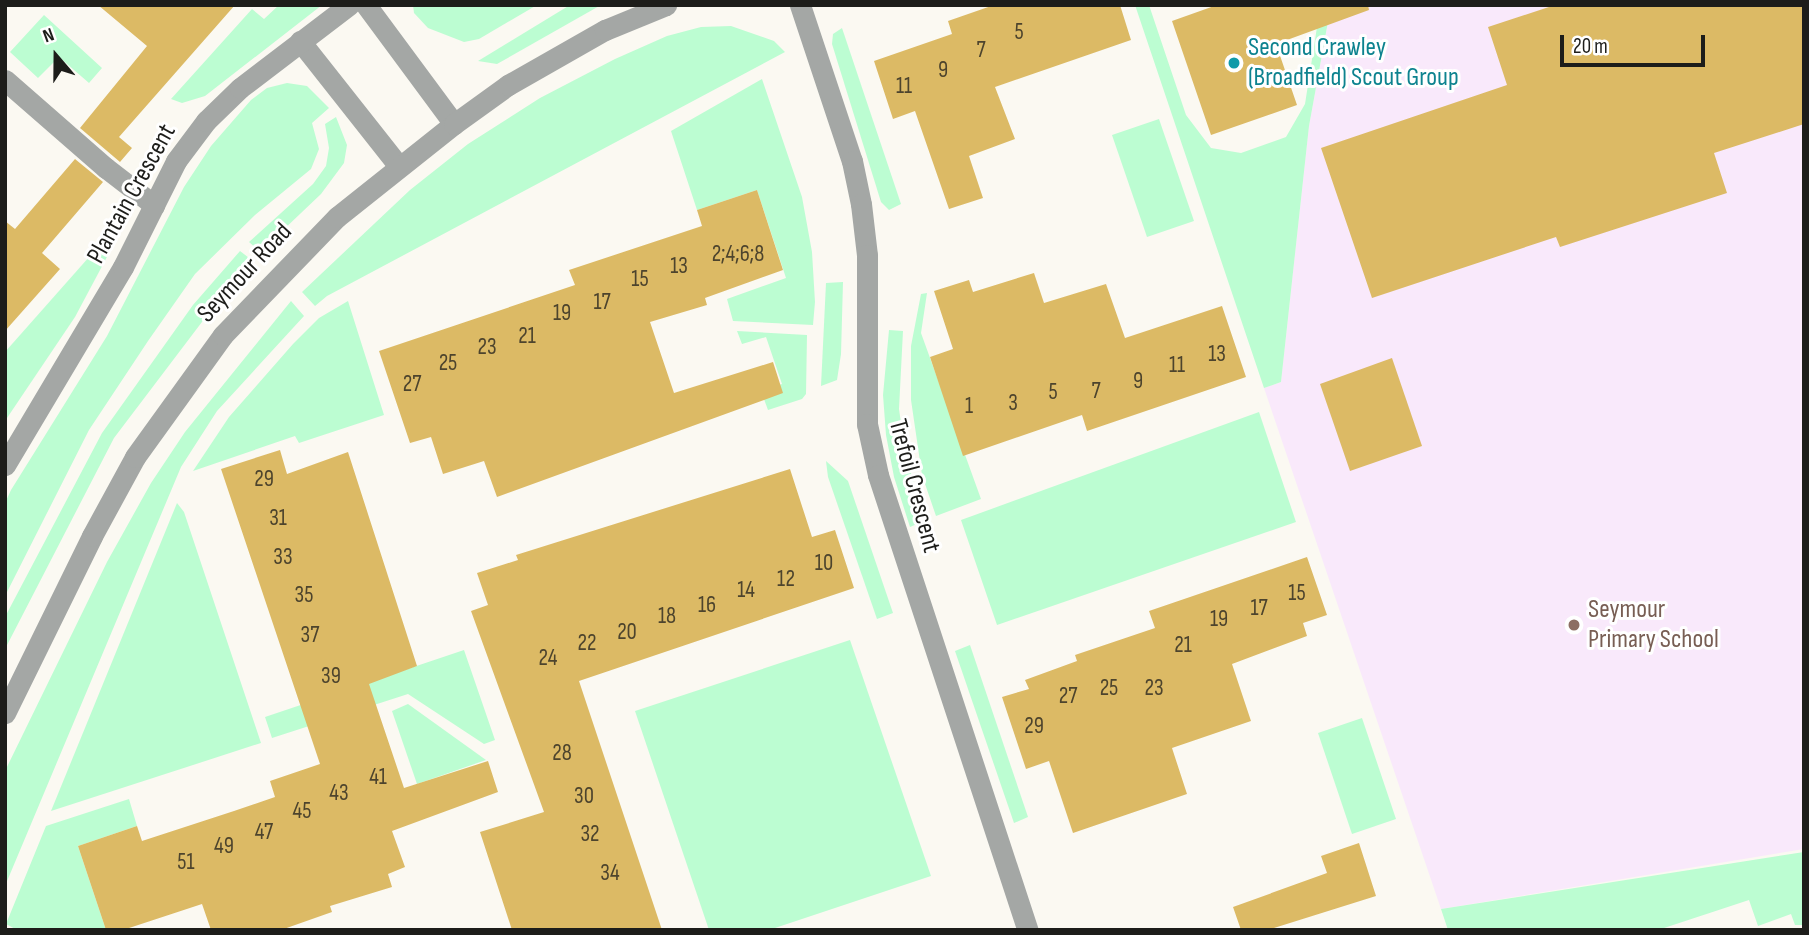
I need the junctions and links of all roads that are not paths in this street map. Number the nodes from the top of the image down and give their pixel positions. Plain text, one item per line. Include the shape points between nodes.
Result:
1 (349, 5) edge
2 (366, 5) edge
3 (666, 5) edge
4 (800, 5) edge
5 (300, 41) junction
6 (5, 80) edge
7 (454, 124) junction
8 (398, 165) junction
9 (154, 205) junction
10 (5, 465) edge
11 (5, 713) edge
12 (1028, 930) edge

1 - 5 street, Plantain Crescent
2 - 7 street
3 - 7 street, Seymour Road via 606,30 508,85
4 - 12 street, Trefoil Crescent via 862,204 867,255 867,425 878,475
5 - 8 street
5 - 9 street, Plantain Crescent via 206,121 176,161
6 - 9 street
7 - 8 street, Seymour Road
8 - 11 street, Seymour Road via 337,217 223,335 174,402 135,457 92,536
9 - 10 street, Plantain Crescent via 123,267

